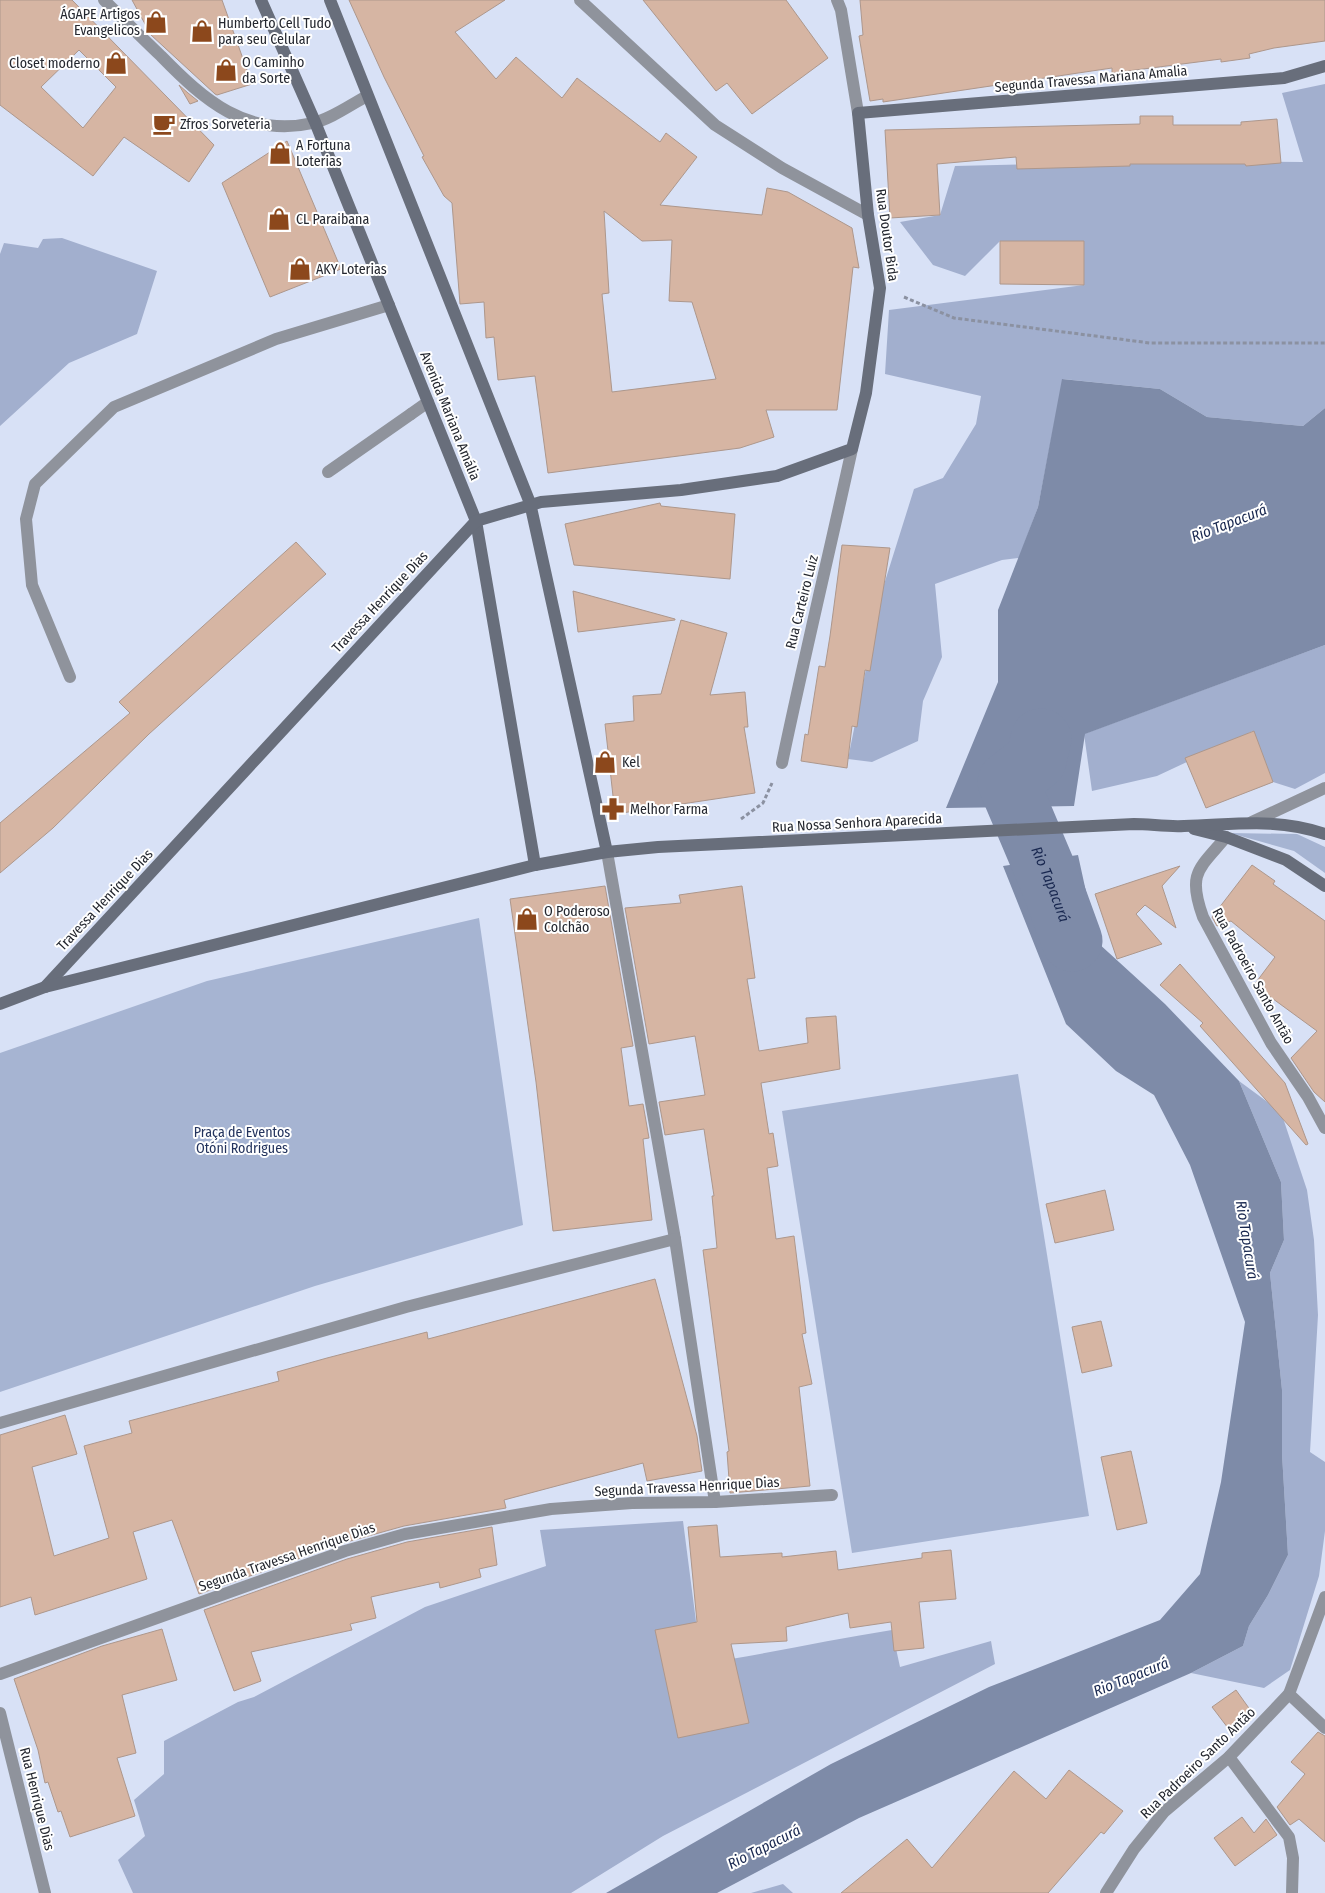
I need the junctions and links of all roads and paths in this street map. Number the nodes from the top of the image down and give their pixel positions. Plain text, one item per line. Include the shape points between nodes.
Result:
1 (104, 0) edge
2 (261, 0) edge
3 (330, 0) edge
4 (580, 0) edge
5 (837, 0) edge
6 (1325, 66) edge
7 (367, 96) junction
8 (858, 113) junction
9 (315, 122) junction
10 (868, 215) junction
11 (879, 293) junction
12 (389, 305) junction
13 (1325, 343) edge
14 (428, 402) junction
15 (852, 450) junction
16 (328, 472) dead end
17 (530, 503) junction
18 (476, 521) junction
19 (70, 676) dead end
20 (782, 763) joint
21 (1325, 788) edge
22 (736, 822) dead end
23 (1252, 822) junction
24 (1182, 826) junction
25 (1325, 834) edge
26 (1226, 837) junction
27 (607, 852) junction
28 (535, 865) junction
29 (1325, 886) edge
30 (45, 987) junction
31 (0, 1004) edge
32 (1325, 1128) edge
33 (675, 1239) junction
34 (0, 1423) edge
35 (832, 1495) dead end
36 (715, 1502) junction
37 (1325, 1596) edge
38 (0, 1674) edge
39 (1289, 1694) junction
40 (0, 1713) edge
41 (1325, 1728) edge
42 (1229, 1757) junction
43 (45, 1893) edge
44 (1106, 1893) edge
45 (1292, 1893) edge

1 - 9 street via 192,88 221,110 261,124 293,126
2 - 9 main road, Avenida Mariana Amália
3 - 7 main road
4 - 10 street via 714,125 782,168
5 - 8 street
6 - 8 main road, Segunda Travessa Mariana Amalia via 1284,78
7 - 9 street
7 - 17 main road
8 - 10 main road, Rua Doutor Bida
9 - 12 main road, Avenida Mariana Amália
10 - 11 main road, Rua Doutor Bida
11 - 13 path via 954,318 1150,343
11 - 15 main road, Rua Doutor Bida via 866,393
12 - 14 main road, Avenida Mariana Amália
12 - 19 street via 276,339 114,407 35,484 26,519 32,584
14 - 16 street
14 - 18 main road, Avenida Mariana Amália
15 - 17 main road, Travessa Henrique Dias via 777,476 681,490
15 - 20 street, Rua Carteiro Luiz via 808,635
17 - 18 main road, Travessa Henrique Dias
17 - 27 main road
18 - 28 main road, Avenida Mariana Amália
18 - 30 main road, Travessa Henrique Dias
20 - 22 path via 763,802
21 - 23 street
23 - 24 main road, Rua Nossa Senhora Aparecida
23 - 25 main road, Rua Nossa Senhora Aparecida via 1300,826
24 - 26 main road, Rua Nossa Senhora Aparecida
24 - 27 main road, Rua Nossa Senhora Aparecida via 1134,824
26 - 29 main road, Rua Nossa Senhora Aparecida via 1286,860
26 - 32 street, Rua Padroeiro Santo Antão via 1199,869 1195,879 1195,897 1271,1043 1308,1096
27 - 28 main road, Rua Nossa Senhora Aparecida
27 - 33 street
28 - 30 main road, Travessa Henrique Dias
30 - 31 main road, Travessa Henrique Dias
33 - 34 street via 406,1307
33 - 36 street
35 - 36 street, Segunda Travessa Henrique Dias
36 - 38 street, Segunda Travessa Henrique Dias via 632,1503 550,1509 405,1534 345,1551
37 - 39 street, Rua Padroeiro Santo Antão
39 - 41 street
39 - 42 street, Rua Padroeiro Santo Antão
40 - 43 street, Rua Henrique Dias
42 - 44 street, Rua Padroeiro Santo Antão via 1164,1812 1134,1849
42 - 45 street via 1289,1837 1293,1858

